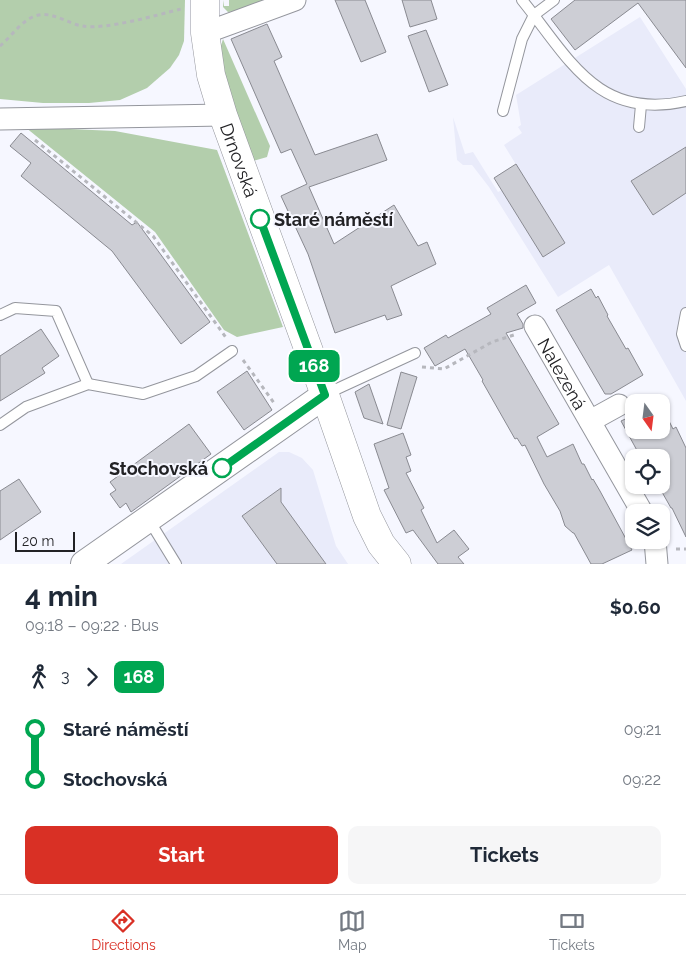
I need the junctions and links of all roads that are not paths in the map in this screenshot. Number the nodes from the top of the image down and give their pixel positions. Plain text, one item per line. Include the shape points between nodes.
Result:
1 (295, 0) edge
2 (522, 0) edge
3 (554, 0) edge
4 (197, 4) edge
5 (534, 15) junction
6 (205, 33) junction
7 (686, 101) edge
8 (640, 105) junction
9 (503, 111) dead end
10 (223, 115) junction
11 (8, 119) edge
12 (639, 127) dead end
13 (686, 313) edge
14 (0, 315) edge
15 (536, 328) road end
16 (686, 346) edge
17 (234, 350) road end
18 (416, 353) dead end
19 (88, 384) junction
20 (325, 395) junction
21 (619, 405) dead end
22 (590, 421) junction
23 (0, 424) edge
24 (637, 504) edge
25 (149, 519) junction
26 (656, 549) edge
27 (84, 564) edge
28 (176, 564) edge
29 (397, 564) edge
30 (657, 564) edge

1 - 6 street
2 - 5 lane
3 - 5 lane
4 - 6 main road, Drnovská
5 - 8 lane via 576,70 604,92
5 - 9 lane via 522,39
6 - 10 main road, Drnovská via 211,75
7 - 8 lane via 659,106
8 - 12 lane
10 - 11 street
10 - 20 main road, Drnovská
13 - 16 lane via 682,334
14 - 19 lane via 15,308 56,311
15 - 22 street, Nalezená
17 - 19 lane via 196,376 143,394
18 - 20 lane
19 - 23 lane via 26,407
20 - 25 street
20 - 29 main road, Drnovská via 367,516 381,544
21 - 22 street, Nalezená
22 - 24 street, Nalezená
25 - 27 street
25 - 28 lane
26 - 30 street

